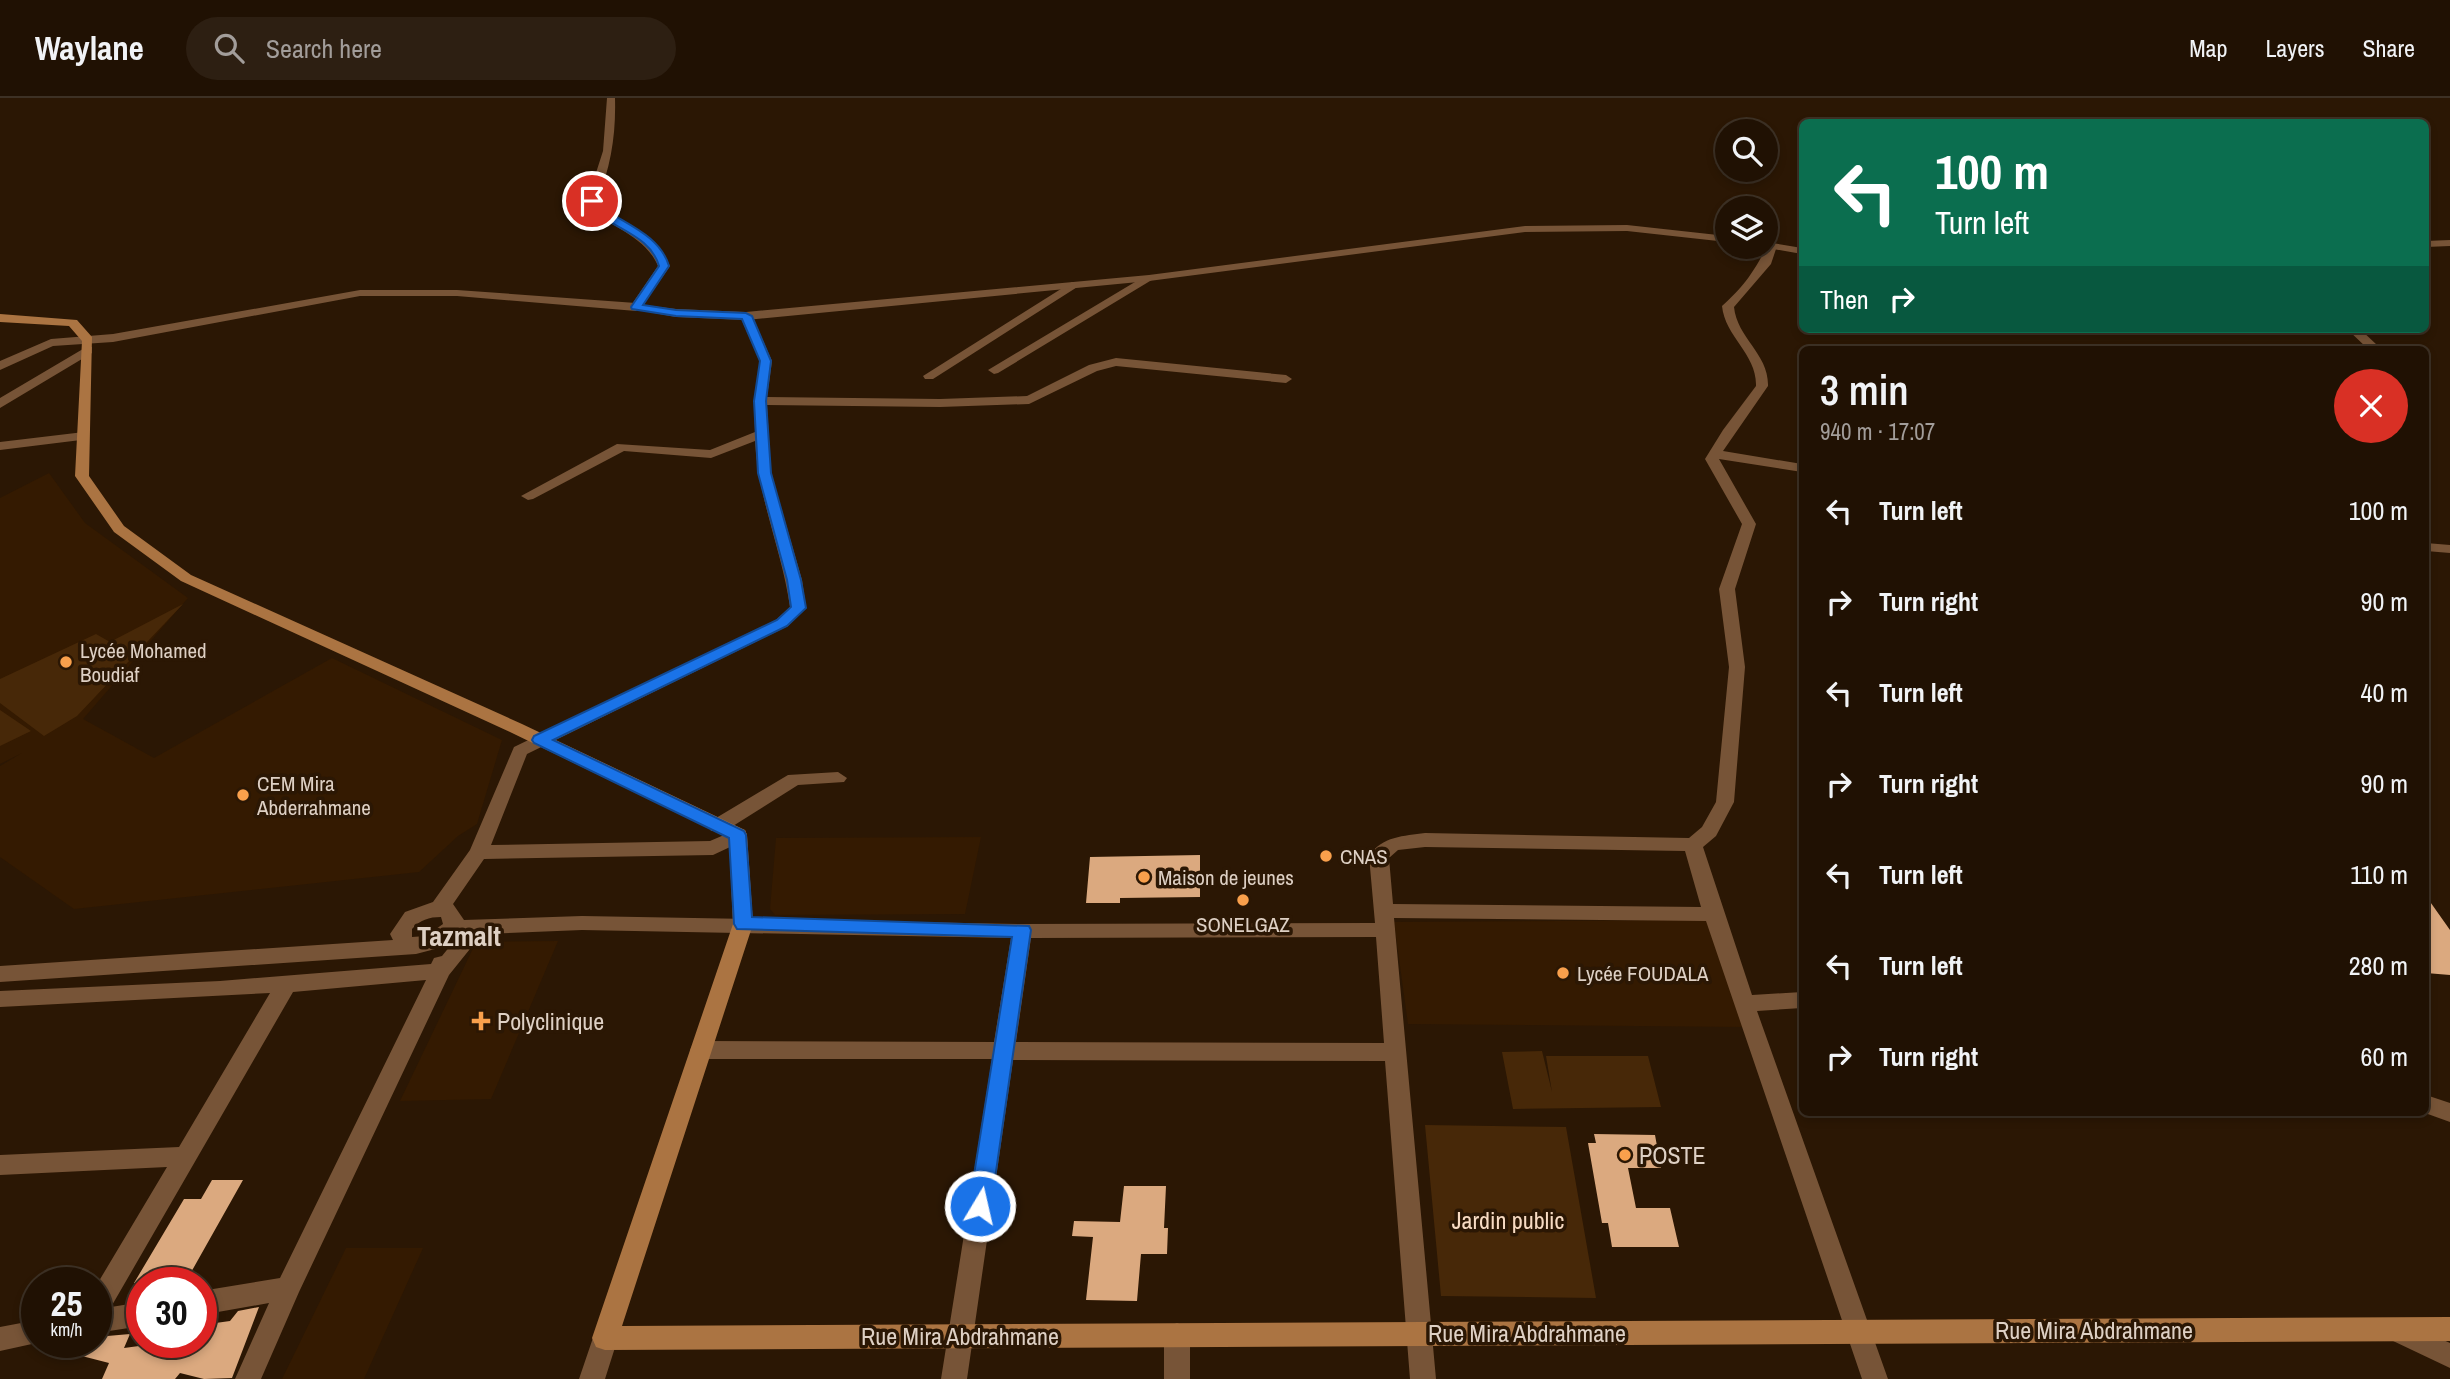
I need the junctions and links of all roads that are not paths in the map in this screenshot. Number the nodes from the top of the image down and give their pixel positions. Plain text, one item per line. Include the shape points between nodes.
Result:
1 (611, 98) edge
2 (1715, 237) edge
3 (2450, 243) edge
4 (2429, 244) edge
5 (1778, 247) edge
6 (1799, 251) edge
7 (1767, 259) edge
8 (1149, 278) junction
9 (1076, 284) junction
10 (636, 307) junction
11 (746, 316) junction
12 (0, 318) edge
13 (2358, 333) edge
14 (88, 345) junction
15 (2371, 345) dead end
16 (0, 366) edge
17 (994, 370) dead end
18 (929, 376) dead end
19 (1286, 379) dead end
20 (760, 401) junction
21 (0, 404) edge
22 (762, 434) junction
23 (84, 436) junction
24 (18, 444) junction
25 (0, 446) edge
26 (1714, 454) junction
27 (0, 457) edge
28 (1799, 468) edge
29 (528, 496) dead end
30 (2429, 547) edge
31 (2450, 549) edge
32 (540, 740) junction
33 (838, 778) dead end
34 (718, 826) junction
35 (738, 835) junction
36 (1693, 845) junction
37 (479, 852) junction
38 (439, 909) junction
39 (1713, 914) junction
40 (1383, 920) junction
41 (743, 924) junction
42 (478, 927) junction
43 (1022, 930) junction
44 (447, 933) junction
45 (416, 946) junction
46 (441, 971) junction
47 (0, 974) edge
48 (286, 985) junction
49 (0, 999) edge
50 (1799, 1000) edge
51 (1745, 1004) junction
52 (701, 1049) junction
53 (1004, 1050) junction
54 (1395, 1052) junction
55 (2429, 1105) edge
56 (2450, 1113) edge
57 (187, 1156) junction
58 (0, 1166) edge
59 (112, 1283) edge
60 (288, 1288) junction
61 (217, 1300) edge
62 (2393, 1329) junction
63 (2450, 1329) edge
64 (1859, 1331) junction
65 (1419, 1334) junction
66 (21, 1335) edge
67 (1177, 1335) junction
68 (960, 1336) junction
69 (605, 1338) junction
70 (0, 1339) edge
71 (2450, 1356) edge
72 (248, 1379) edge
73 (592, 1379) edge
74 (954, 1379) edge
75 (1177, 1379) edge
76 (1423, 1379) edge
77 (1875, 1379) edge

1 - 10 street via 611,142 592,201 661,255 661,270
2 - 8 street via 1661,228 1538,228
3 - 4 street
5 - 6 street
7 - 26 street via 1727,313 1762,374 1762,387
8 - 9 street
8 - 17 street
9 - 11 street
9 - 18 street
10 - 11 street
10 - 14 street via 457,293 360,293
11 - 20 street via 766,361
12 - 14 main road via 73,323
13 - 15 street
14 - 16 street via 51,343
14 - 21 street
14 - 23 main road
19 - 20 street via 1116,362 1093,368 1029,400
20 - 22 street
22 - 29 street via 710,454 622,447
22 - 32 street via 764,473 798,608 782,623
23 - 24 street
23 - 32 main road via 82,476 119,529 186,578
24 - 25 street
24 - 27 street
26 - 28 street
26 - 36 street via 1712,459 1749,524 1727,589 1737,667 1725,802 1709,831
30 - 31 street
32 - 34 main road
32 - 37 street via 520,751
33 - 34 street via 794,779
34 - 35 main road
35 - 37 street via 713,848
35 - 41 main road
36 - 39 street
36 - 40 street via 1425,839 1393,844 1379,856
37 - 38 street
38 - 44 street via 452,914 454,922
38 - 45 street via 417,914 400,931 402,940
39 - 40 street
39 - 51 street
40 - 43 street
40 - 54 street
41 - 42 street
41 - 43 street
41 - 52 main road
42 - 44 street
42 - 46 street
43 - 53 street
44 - 45 street
44 - 46 street
45 - 47 street
46 - 48 street
46 - 60 street
48 - 49 street
48 - 57 street
50 - 51 street
51 - 64 street
52 - 53 street
52 - 69 main road
53 - 54 street
53 - 68 street
54 - 65 street
55 - 56 street
57 - 58 street
57 - 59 street
60 - 61 street
60 - 72 street
62 - 63 main road, Rue Mira Abdrahmane
62 - 64 main road, Rue Mira Abdrahmane
62 - 71 street
64 - 65 main road, Rue Mira Abdrahmane
64 - 77 street
65 - 67 main road, Rue Mira Abdrahmane
65 - 76 street
66 - 70 street
67 - 68 main road, Rue Mira Abdrahmane
67 - 75 street
68 - 69 main road, Rue Mira Abdrahmane
68 - 74 street
69 - 73 street

